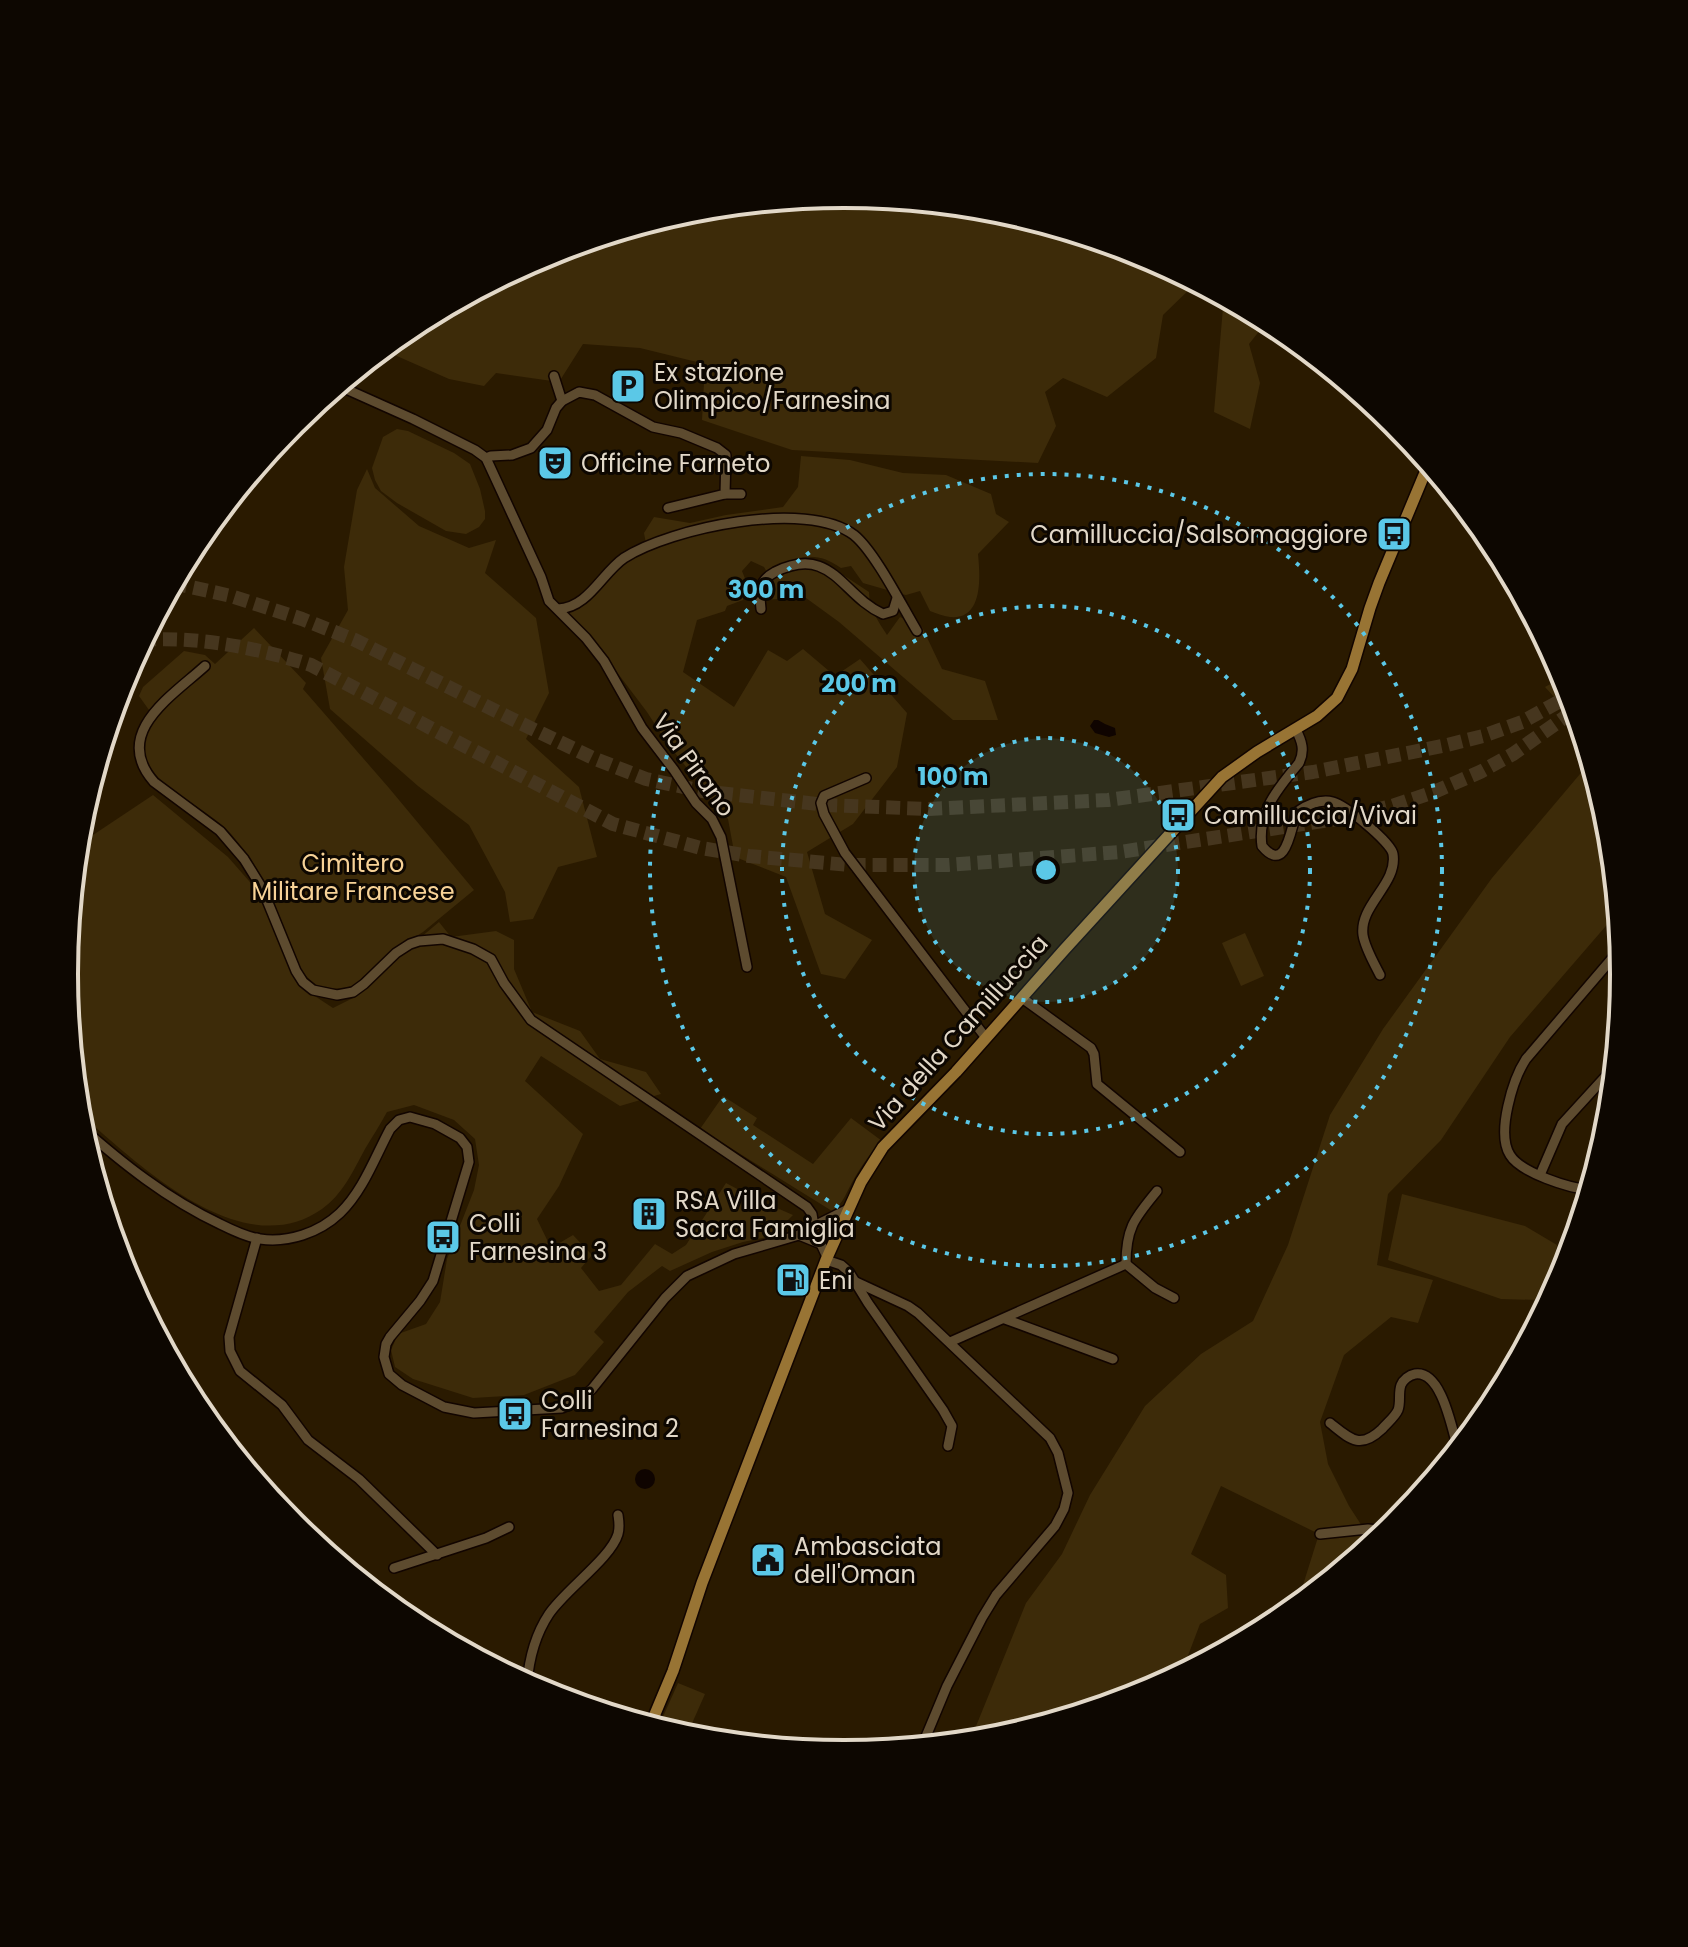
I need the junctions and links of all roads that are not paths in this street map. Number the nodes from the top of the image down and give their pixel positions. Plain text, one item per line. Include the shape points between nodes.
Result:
1 (554, 376) dead end
2 (349, 390) edge
3 (562, 401) junction
4 (486, 458) junction
5 (1425, 474) edge
6 (725, 494) junction
7 (741, 494) dead end
8 (668, 508) dead end
9 (897, 598) junction
10 (558, 609) junction
11 (761, 609) dead end
12 (917, 631) dead end
13 (205, 666) dead end
14 (1296, 730) junction
15 (866, 778) dead end
16 (1609, 961) edge
17 (747, 967) dead end
18 (1380, 975) dead end
19 (1022, 998) junction
20 (986, 1038) junction
21 (1602, 1080) edge
22 (97, 1140) edge
23 (1180, 1152) dead end
24 (1540, 1175) junction
25 (1579, 1189) edge
26 (1157, 1191) dead end
27 (848, 1209) junction
28 (814, 1226) junction
29 (799, 1235) junction
30 (257, 1238) junction
31 (826, 1259) junction
32 (1126, 1264) junction
33 (854, 1281) junction
34 (1174, 1298) dead end
35 (1005, 1319) junction
36 (950, 1342) junction
37 (1113, 1359) dead end
38 (1330, 1423) dead end
39 (1454, 1437) edge
40 (948, 1446) dead end
41 (618, 1515) dead end
42 (509, 1527) dead end
43 (1370, 1529) edge
44 (1320, 1534) dead end
45 (437, 1555) junction
46 (394, 1568) dead end
47 (528, 1671) edge
48 (655, 1715) edge
49 (927, 1735) edge

1 - 3 street
2 - 4 street
3 - 4 street via 531,448
3 - 6 street via 579,392 592,394 657,429 717,448 727,457
4 - 10 street, Via Pirano via 549,601
5 - 14 main road, Via della Camilluccia via 1374,595 1348,679 1325,711
6 - 7 street
6 - 8 street
9 - 10 street via 849,531 825,522 785,519 717,525 667,538 627,557 582,600
9 - 11 street via 894,609 883,614 829,571 798,563 764,580 759,589
9 - 12 street
10 - 17 street, Via Pirano via 604,661 642,728 712,819 721,837
13 - 28 street via 147,720 140,739 142,763 154,782 220,831 244,859 307,985 332,995 353,992 396,953 419,941 443,939 481,952 531,1020 807,1207
14 - 18 street via 1302,757 1271,799 1262,846 1274,854 1285,850 1297,812 1322,802 1337,804 1384,839 1393,852 1392,867 1363,930
14 - 19 main road, Via della Camilluccia via 1222,777
15 - 20 street via 824,796 824,814 845,853
16 - 24 street via 1545,1034 1515,1078 1506,1147 1513,1159
19 - 20 main road, Via della Camilluccia
19 - 23 street via 1091,1048 1097,1084
20 - 27 main road, Via della Camilluccia via 883,1147
21 - 24 street via 1562,1124
22 - 30 street via 172,1198
24 - 25 street
26 - 32 street via 1132,1222
27 - 28 street
27 - 31 main road, Via della Camilluccia
28 - 29 street
29 - 30 street via 734,1254 687,1276 578,1401 562,1408 474,1413 444,1407 402,1385 389,1374 384,1357 390,1337 433,1281 469,1168 460,1138 421,1119 399,1120 337,1216 301,1236
29 - 31 street via 821,1244
30 - 45 street via 229,1337 235,1364 282,1405 308,1440 359,1479
31 - 33 street via 844,1267
31 - 48 main road, Via della Camilluccia
32 - 34 street
32 - 35 street
33 - 36 street via 913,1309
33 - 40 street via 950,1420
35 - 36 street
35 - 37 street
36 - 49 street via 1050,1438 1068,1493 1055,1526 982,1618
38 - 39 street via 1354,1440 1365,1441 1396,1414 1406,1379 1423,1375 1435,1382
41 - 47 street via 615,1541 546,1617
42 - 45 street
43 - 44 street
45 - 46 street

